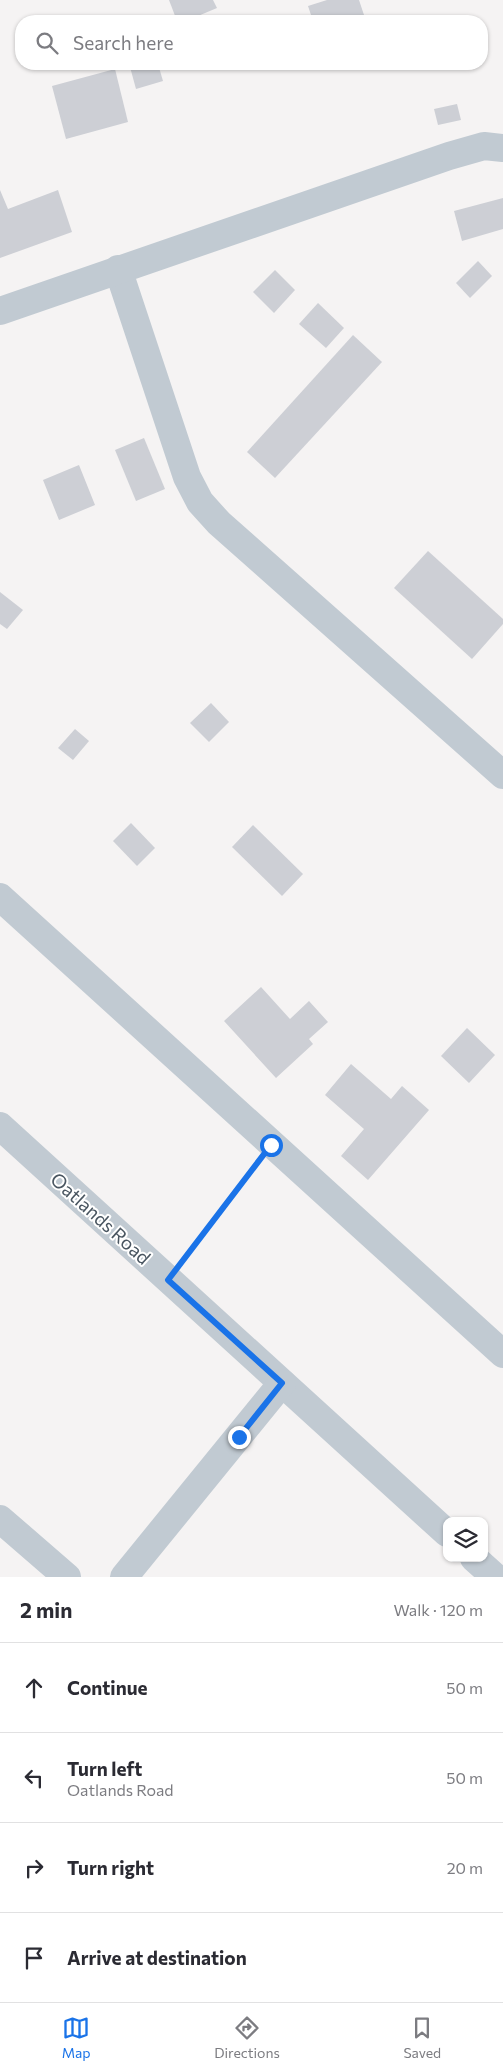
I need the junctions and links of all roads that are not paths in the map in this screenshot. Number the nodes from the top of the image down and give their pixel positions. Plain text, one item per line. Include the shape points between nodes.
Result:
1 (503, 148) edge
2 (118, 269) junction
3 (0, 311) edge
4 (503, 775) edge
5 (0, 897) edge
6 (0, 1126) edge
7 (503, 1354) edge
8 (282, 1383) junction
9 (0, 1519) edge
10 (443, 1529) edge
11 (478, 1562) edge
12 (67, 1577) edge
13 (124, 1577) edge
14 (495, 1577) edge

1 - 2 street via 484,146 449,156
2 - 3 street
2 - 4 street via 187,477 200,502 219,523
5 - 7 street
6 - 8 street, Oatlands Road
8 - 10 street, Oatlands Road
8 - 13 street
9 - 12 street
11 - 14 street

